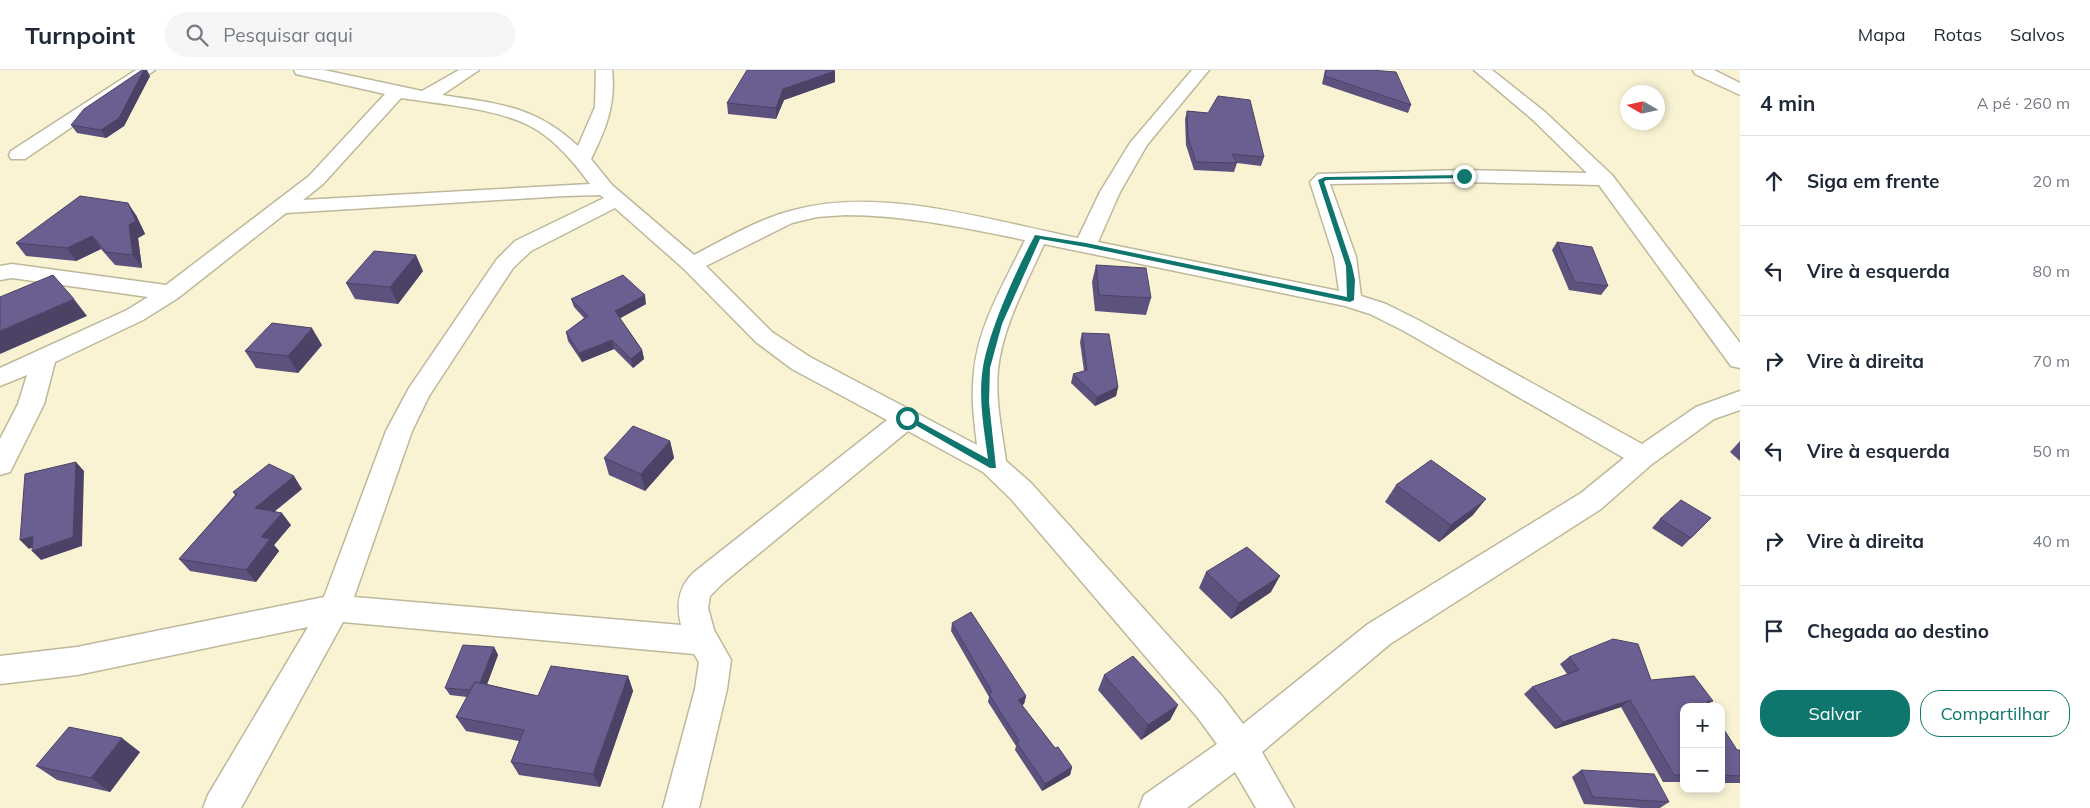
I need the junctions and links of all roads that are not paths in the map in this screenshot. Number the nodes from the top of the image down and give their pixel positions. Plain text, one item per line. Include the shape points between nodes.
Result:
1 (147, 70) edge
2 (302, 70) edge
3 (471, 70) edge
4 (604, 70) edge
5 (1201, 70) edge
6 (1482, 70) edge
7 (1701, 70) edge
8 (1740, 90) edge
9 (397, 92) junction
10 (425, 96) junction
11 (18, 155) dead end
12 (581, 159) junction
13 (1605, 179) junction
14 (612, 194) junction
15 (284, 207) junction
16 (1037, 237) junction
17 (1086, 245) junction
18 (692, 264) junction
19 (0, 273) edge
20 (170, 293) junction
21 (1350, 300) junction
22 (1737, 348) edge
23 (44, 359) junction
24 (0, 378) edge
25 (1740, 400) edge
26 (907, 418) junction
27 (1643, 457) junction
28 (0, 465) edge
29 (993, 465) junction
30 (335, 608) junction
31 (703, 642) junction
32 (0, 670) edge
33 (1240, 748) junction
34 (222, 808) edge
35 (681, 808) edge
36 (1157, 808) edge
37 (1276, 808) edge

1 - 11 street
2 - 9 street
3 - 10 street
4 - 12 street via 607,86 604,116
5 - 17 street via 1139,143 1110,192
6 - 13 street via 1546,122
7 - 8 street
9 - 10 street
9 - 15 street via 316,180
10 - 12 street via 500,110 532,120 552,132
12 - 14 street
13 - 21 street via 1325,178 1320,182 1321,187 1349,266
13 - 22 street
14 - 15 street via 526,191 384,203
14 - 18 street
14 - 30 street via 523,246 505,264 418,394 398,431
15 - 20 street
16 - 17 street
16 - 18 street via 907,211 855,208 816,211 784,220
16 - 29 street via 998,324 986,368 985,402
17 - 21 street
18 - 26 street via 772,342 801,363
19 - 20 street via 12,271
20 - 23 street via 135,315
21 - 27 street via 1412,326
23 - 24 street
23 - 28 street via 31,404
25 - 27 street via 1706,414
26 - 29 street
26 - 31 street via 702,584 692,604
27 - 33 street via 1591,501 1379,634
29 - 33 street via 1021,491 1210,707
30 - 31 street
30 - 32 street via 77,661
30 - 34 street
31 - 35 street via 715,660 711,689
33 - 36 street
33 - 37 street

